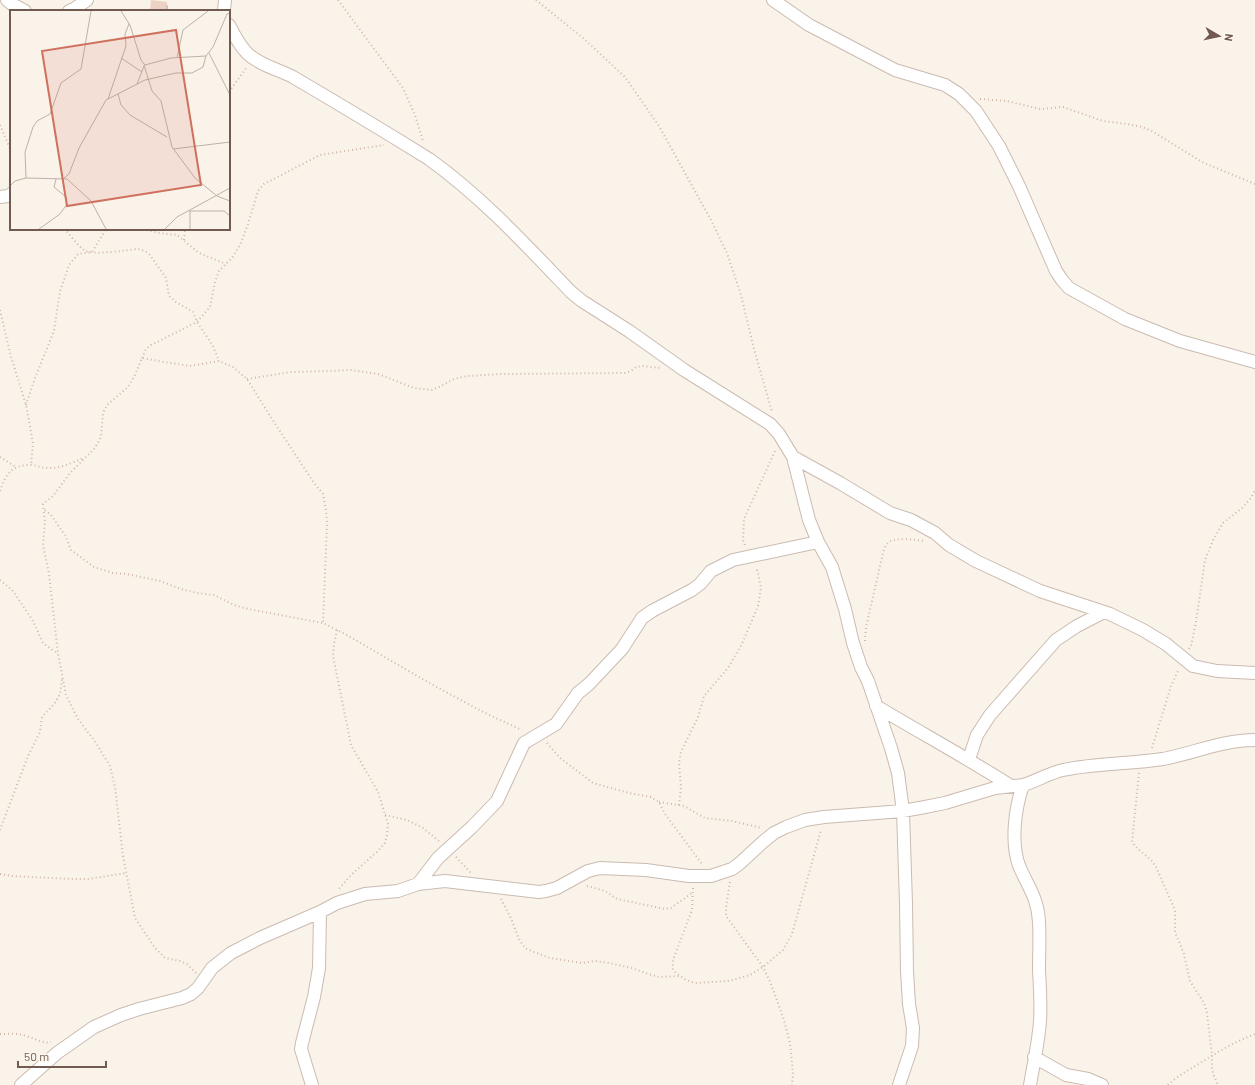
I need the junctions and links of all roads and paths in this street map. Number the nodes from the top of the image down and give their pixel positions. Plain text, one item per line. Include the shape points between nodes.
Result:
1 (7, 0) edge
2 (87, 0) edge
3 (225, 0) edge
4 (338, 0) edge
5 (536, 0) edge
6 (773, 0) edge
7 (23, 10) edge
8 (72, 10) edge
9 (224, 10) edge
10 (230, 27) edge
11 (254, 58) junction
12 (230, 91) edge
13 (964, 99) junction
14 (0, 125) edge
15 (401, 142) junction
16 (10, 148) edge
17 (429, 159) junction
18 (1255, 184) edge
19 (10, 195) edge
20 (0, 197) edge
21 (65, 230) edge
22 (105, 230) edge
23 (147, 230) edge
24 (185, 230) edge
25 (184, 240) junction
26 (92, 252) junction
27 (226, 264) junction
28 (0, 310) edge
29 (197, 322) junction
30 (142, 358) junction
31 (219, 361) junction
32 (1255, 362) edge
33 (684, 370) junction
34 (247, 379) junction
35 (26, 405) junction
36 (780, 436) junction
37 (0, 457) edge
38 (793, 457) junction
39 (84, 458) junction
40 (31, 465) junction
41 (16, 467) junction
42 (1255, 490) edge
43 (0, 491) edge
44 (45, 510) junction
45 (818, 542) junction
46 (928, 542) dead end
47 (750, 556) junction
48 (0, 580) edge
49 (1104, 612) junction
50 (324, 623) junction
51 (337, 630) junction
52 (864, 647) dead end
53 (58, 654) junction
54 (1184, 658) junction
55 (1255, 673) edge
56 (62, 676) junction
57 (876, 706) junction
58 (536, 736) junction
59 (1255, 740) edge
60 (969, 759) junction
61 (1144, 761) junction
62 (1024, 785) junction
63 (1011, 786) junction
64 (659, 802) junction
65 (679, 805) junction
66 (903, 811) junction
67 (824, 817) junction
68 (0, 830) edge
69 (774, 833) junction
70 (732, 869) junction
71 (126, 873) junction
72 (0, 874) edge
73 (694, 876) junction
74 (711, 876) junction
75 (570, 881) junction
76 (418, 884) junction
77 (492, 886) junction
78 (692, 892) junction
79 (323, 910) junction
80 (763, 966) junction
81 (680, 976) junction
82 (204, 980) junction
83 (0, 1034) edge
84 (1255, 1034) edge
85 (54, 1041) dead end
86 (1212, 1055) junction
87 (1034, 1057) junction
88 (21, 1085) edge
89 (312, 1085) edge
90 (792, 1085) edge
91 (899, 1085) edge
92 (1030, 1085) edge
93 (1102, 1085) edge
94 (1168, 1085) edge
95 (1218, 1085) edge

1 - 7 street
2 - 8 street
3 - 9 street
4 - 17 path via 403,88
5 - 36 path via 583,38 625,77 659,126 712,220 727,253 741,295
6 - 13 street via 809,25 895,70 944,85
10 - 11 street via 239,44
11 - 12 path
11 - 15 street via 338,103
13 - 18 path via 992,99 1040,109 1063,107 1103,121 1142,127 1202,162
13 - 32 street via 976,111 999,146 1056,270 1069,288 1125,319 1180,341
14 - 16 path
15 - 17 street
15 - 27 path via 320,155 264,184 258,191 241,243
17 - 33 street via 486,206 577,296
19 - 20 street
21 - 26 path via 84,250
22 - 26 path
23 - 25 path via 177,235
24 - 25 path
25 - 27 path via 199,253
26 - 29 path via 138,249 145,251 166,278 169,296 193,312
26 - 35 path via 78,254 69,264 60,291 54,331
27 - 29 path via 215,282 210,307
28 - 35 path
29 - 30 path via 151,345
29 - 31 path via 213,346
30 - 31 path via 190,366
30 - 39 path via 128,387 103,412 101,437 95,448
31 - 34 path
33 - 34 path via 642,366 625,373 466,376 432,390 414,388 378,374 351,370 291,372
33 - 36 street via 770,424
34 - 50 path via 323,494 327,524
35 - 40 path via 33,443
36 - 38 street
36 - 47 path via 744,519 742,540
37 - 41 path
38 - 45 street via 807,513
38 - 49 street via 890,513 911,520 935,533 949,545 976,561 1040,592
39 - 40 path via 47,469
39 - 44 path via 53,496 43,504
40 - 41 path
41 - 43 path via 8,472
42 - 54 path via 1242,508 1223,523 1214,538 1205,560 1191,646
44 - 50 path via 65,535 71,550 94,567 113,573 160,580 181,589 214,595 248,609
44 - 53 path via 43,545 51,586
45 - 47 street
45 - 57 street via 832,567 853,643
46 - 52 path via 899,539 887,543
47 - 58 street via 733,560 711,571 692,590 642,618 622,649 578,693 556,724
47 - 65 path via 758,573 761,588 758,606 742,644 728,668 704,696 698,717 681,752
48 - 53 path via 13,591 33,621 43,643
49 - 54 street via 1143,630
49 - 60 street via 1056,640 990,715 977,735
50 - 51 path
51 - 58 path via 487,714
51 - 79 path via 333,656 351,745 378,792 388,824 388,835 386,843 351,875
53 - 56 path
54 - 55 street via 1193,666 1205,670
54 - 61 path
56 - 68 path via 60,694 42,717 40,732 28,756
56 - 71 path via 66,695 78,719 110,766
57 - 60 street
57 - 66 street via 898,773
58 - 64 path via 547,742 560,758 593,782 651,797
58 - 76 street via 524,743 497,801 438,858
59 - 61 street via 1207,747
60 - 63 street
61 - 62 street via 1064,770
61 - 86 path via 1132,842 1156,867 1175,910 1176,932 1190,981 1204,1003 1207,1013
62 - 63 street
62 - 87 street via 1016,814 1015,844 1016,856 1038,910 1041,1012
63 - 66 street
64 - 65 path
64 - 74 path
65 - 69 path via 705,818 757,826
66 - 67 street
66 - 91 street via 907,970 913,1028 912,1046
67 - 69 street via 786,826
67 - 80 path via 792,934 783,950
69 - 70 street
70 - 74 street
70 - 80 path via 726,916
71 - 72 path via 88,879
71 - 82 path via 135,918 156,948 165,958 187,964
73 - 74 street
73 - 75 street via 600,868 588,871
73 - 78 path
75 - 77 street via 539,892
75 - 78 path via 605,891 617,899 665,909 671,908
76 - 77 street via 445,881
76 - 79 street via 398,891 358,896
77 - 81 path via 525,948 550,958 582,963 595,960 659,977
78 - 81 path via 692,910 673,960 673,969
79 - 82 street via 231,953 212,968
79 - 89 street via 319,968 301,1049
80 - 81 path via 750,975 729,981 695,983
80 - 90 path via 790,1043
82 - 88 street via 194,991 182,998 139,1009 94,1027 57,1053
83 - 85 path via 26,1036 44,1043
84 - 86 path
86 - 94 path
86 - 95 path via 1212,1069
87 - 92 street
87 - 93 street via 1066,1075 1088,1079

